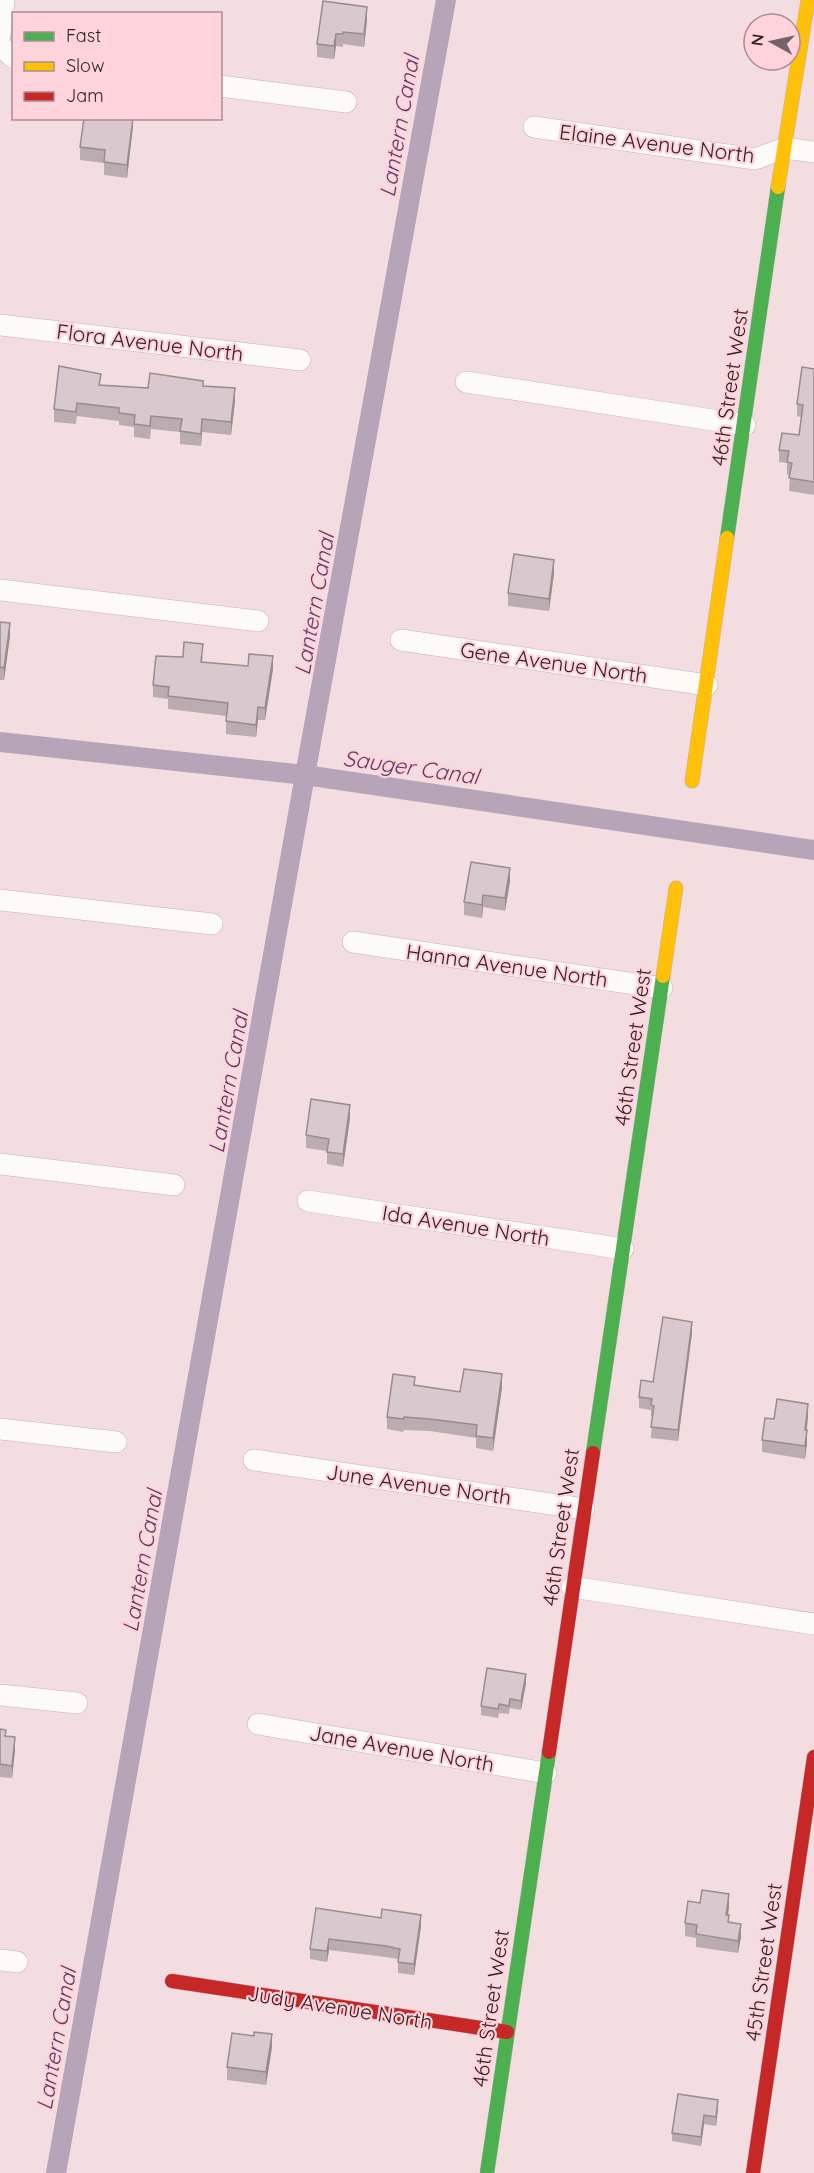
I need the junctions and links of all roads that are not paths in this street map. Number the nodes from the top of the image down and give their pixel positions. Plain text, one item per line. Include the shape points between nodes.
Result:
1 (4, 0) edge
2 (808, 0) edge
3 (0, 35) edge
4 (0, 46) edge
5 (12, 56) edge
6 (222, 86) edge
7 (346, 102) dead end
8 (534, 127) dead end
9 (785, 148) junction
10 (814, 153) edge
11 (0, 325) edge
12 (300, 360) dead end
13 (466, 382) dead end
14 (745, 425) junction
15 (0, 590) edge
16 (258, 621) dead end
17 (401, 640) dead end
18 (707, 684) junction
19 (692, 781) dead end
20 (676, 888) dead end
21 (0, 900) edge
22 (212, 924) dead end
23 (353, 942) dead end
24 (662, 988) junction
25 (0, 1164) edge
26 (174, 1185) dead end
27 (308, 1201) dead end
28 (623, 1249) junction
29 (0, 1430) edge
30 (116, 1442) dead end
31 (254, 1460) dead end
32 (584, 1509) junction
33 (572, 1587) junction
34 (814, 1624) edge
35 (0, 1695) edge
36 (77, 1703) dead end
37 (258, 1724) dead end
38 (814, 1757) edge
39 (546, 1773) junction
40 (172, 1981) dead end
41 (507, 2032) junction
42 (487, 2173) edge
43 (753, 2173) edge

1 - 3 street
2 - 9 street, 46th Street West
4 - 5 street
6 - 7 street
8 - 9 street, Elaine Avenue North via 755,159
9 - 10 street, Elaine Avenue North
9 - 14 street, 46th Street West
11 - 12 street, Flora Avenue North
13 - 14 street
14 - 18 street, 46th Street West
15 - 16 street
17 - 18 street, Gene Avenue North
18 - 19 street, 46th Street West
20 - 24 street, 46th Street West
21 - 22 street
23 - 24 street, Hanna Avenue North
24 - 28 street, 46th Street West
25 - 26 street
27 - 28 street, Ida Avenue North
28 - 32 street, 46th Street West
29 - 30 street
31 - 32 street, June Avenue North
32 - 33 street, 46th Street West
33 - 34 street
33 - 39 street, 46th Street West
35 - 36 street
37 - 39 street, Jane Avenue North
38 - 43 street, 45th Street West
39 - 41 street, 46th Street West
40 - 41 street, Judy Avenue North
41 - 42 street, 46th Street West

